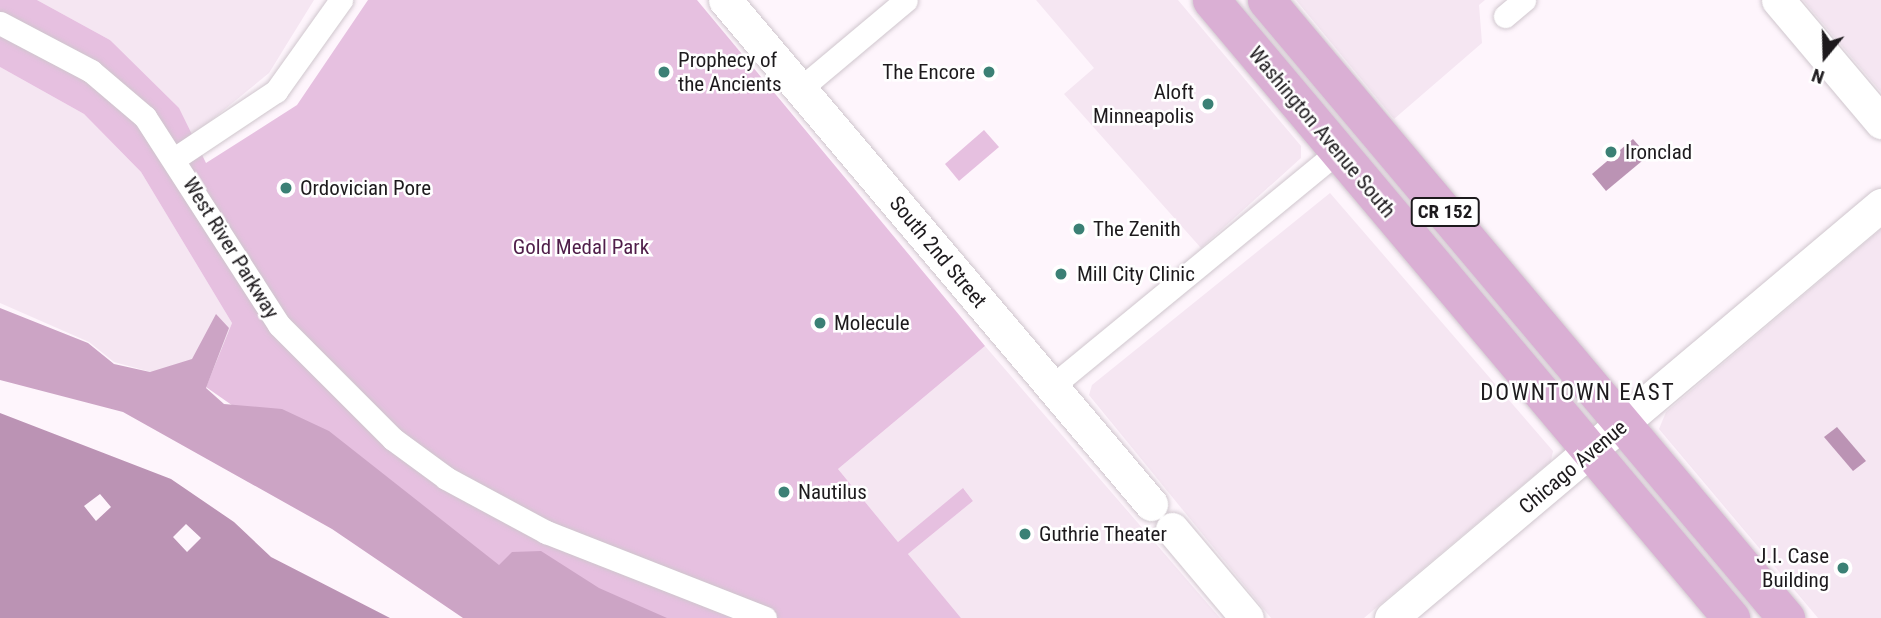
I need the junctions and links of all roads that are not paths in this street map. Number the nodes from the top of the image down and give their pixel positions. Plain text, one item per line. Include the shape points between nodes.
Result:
1 (341, 0) edge
2 (725, 0) edge
3 (906, 0) edge
4 (1211, 0) edge
5 (1266, 0) edge
6 (1524, 0) edge
7 (1778, 0) edge
8 (1505, 16) dead end
9 (0, 23) edge
10 (800, 89) junction
11 (1881, 122) edge
12 (1338, 151) junction
13 (174, 159) junction
14 (1881, 205) edge
15 (1051, 387) junction
16 (1623, 424) junction
17 (1592, 452) junction
18 (1150, 504) dead end
19 (1172, 529) dead end
20 (765, 618) edge
21 (1247, 618) edge
22 (1391, 618) edge
23 (1731, 618) edge
24 (1786, 618) edge

1 - 13 street via 276,92
2 - 10 street, South 2nd Street
3 - 10 street
4 - 12 main road, Washington Avenue South / CR 152
5 - 16 main road, Washington Avenue South / CR 152
6 - 8 street
7 - 11 street
9 - 13 street, West River Parkway via 57,49 121,93
10 - 15 street, South 2nd Street
12 - 15 street
12 - 17 main road, Washington Avenue South / CR 152
13 - 20 street, West River Parkway via 279,325 393,439 446,478 546,532
14 - 16 street, Chicago Avenue
15 - 18 street, South 2nd Street
16 - 17 street, Chicago Avenue
16 - 24 main road, Washington Avenue South / CR 152
17 - 22 street, Chicago Avenue
17 - 23 main road, Washington Avenue South / CR 152
19 - 21 street

